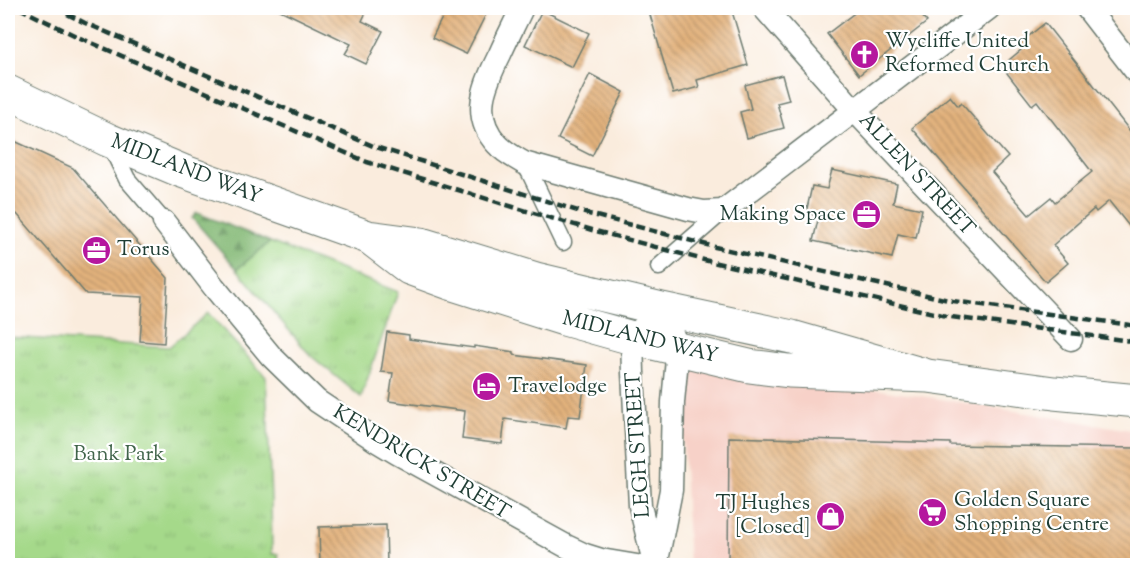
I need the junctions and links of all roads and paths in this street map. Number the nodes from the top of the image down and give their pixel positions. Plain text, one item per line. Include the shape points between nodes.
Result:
1 (522, 8) edge
2 (764, 8) edge
3 (989, 8) edge
4 (1087, 8) edge
5 (1137, 74) edge
6 (8, 92) edge
7 (854, 110) junction
8 (108, 140) junction
9 (524, 163) junction
10 (723, 211) junction
11 (164, 222) joint
12 (368, 237) junction
13 (563, 242) dead end
14 (659, 267) dead end
15 (662, 309) junction
16 (632, 338) junction
17 (1071, 339) dead end
18 (678, 348) junction
19 (928, 376) junction
20 (1137, 401) edge
21 (637, 566) edge
22 (655, 566) edge

1 - 9 street via 487,81 482,108 487,129 497,145
2 - 7 street, ALLEN STREET
3 - 7 street
4 - 5 street
6 - 8 highway, MIDLAND WAY
7 - 10 street
7 - 17 street, ALLEN STREET
8 - 11 street, KENDRICK STREET via 127,179
8 - 12 highway, MIDLAND WAY via 182,171
9 - 10 street via 688,208
9 - 13 street
10 - 14 street
11 - 21 street, KENDRICK STREET via 271,356 317,401 397,453 566,546 601,561
12 - 15 highway, MIDLAND WAY via 422,244 536,279
12 - 16 highway, MIDLAND WAY via 409,268 429,276
15 - 16 street
15 - 18 street, LEGH STREET
15 - 19 highway, MIDLAND WAY via 792,338
16 - 18 highway, MIDLAND WAY
16 - 22 street, LEGH STREET via 640,506
18 - 19 highway, MIDLAND WAY via 749,366
18 - 22 street, LEGH STREET via 671,490
19 - 20 highway, MIDLAND WAY

